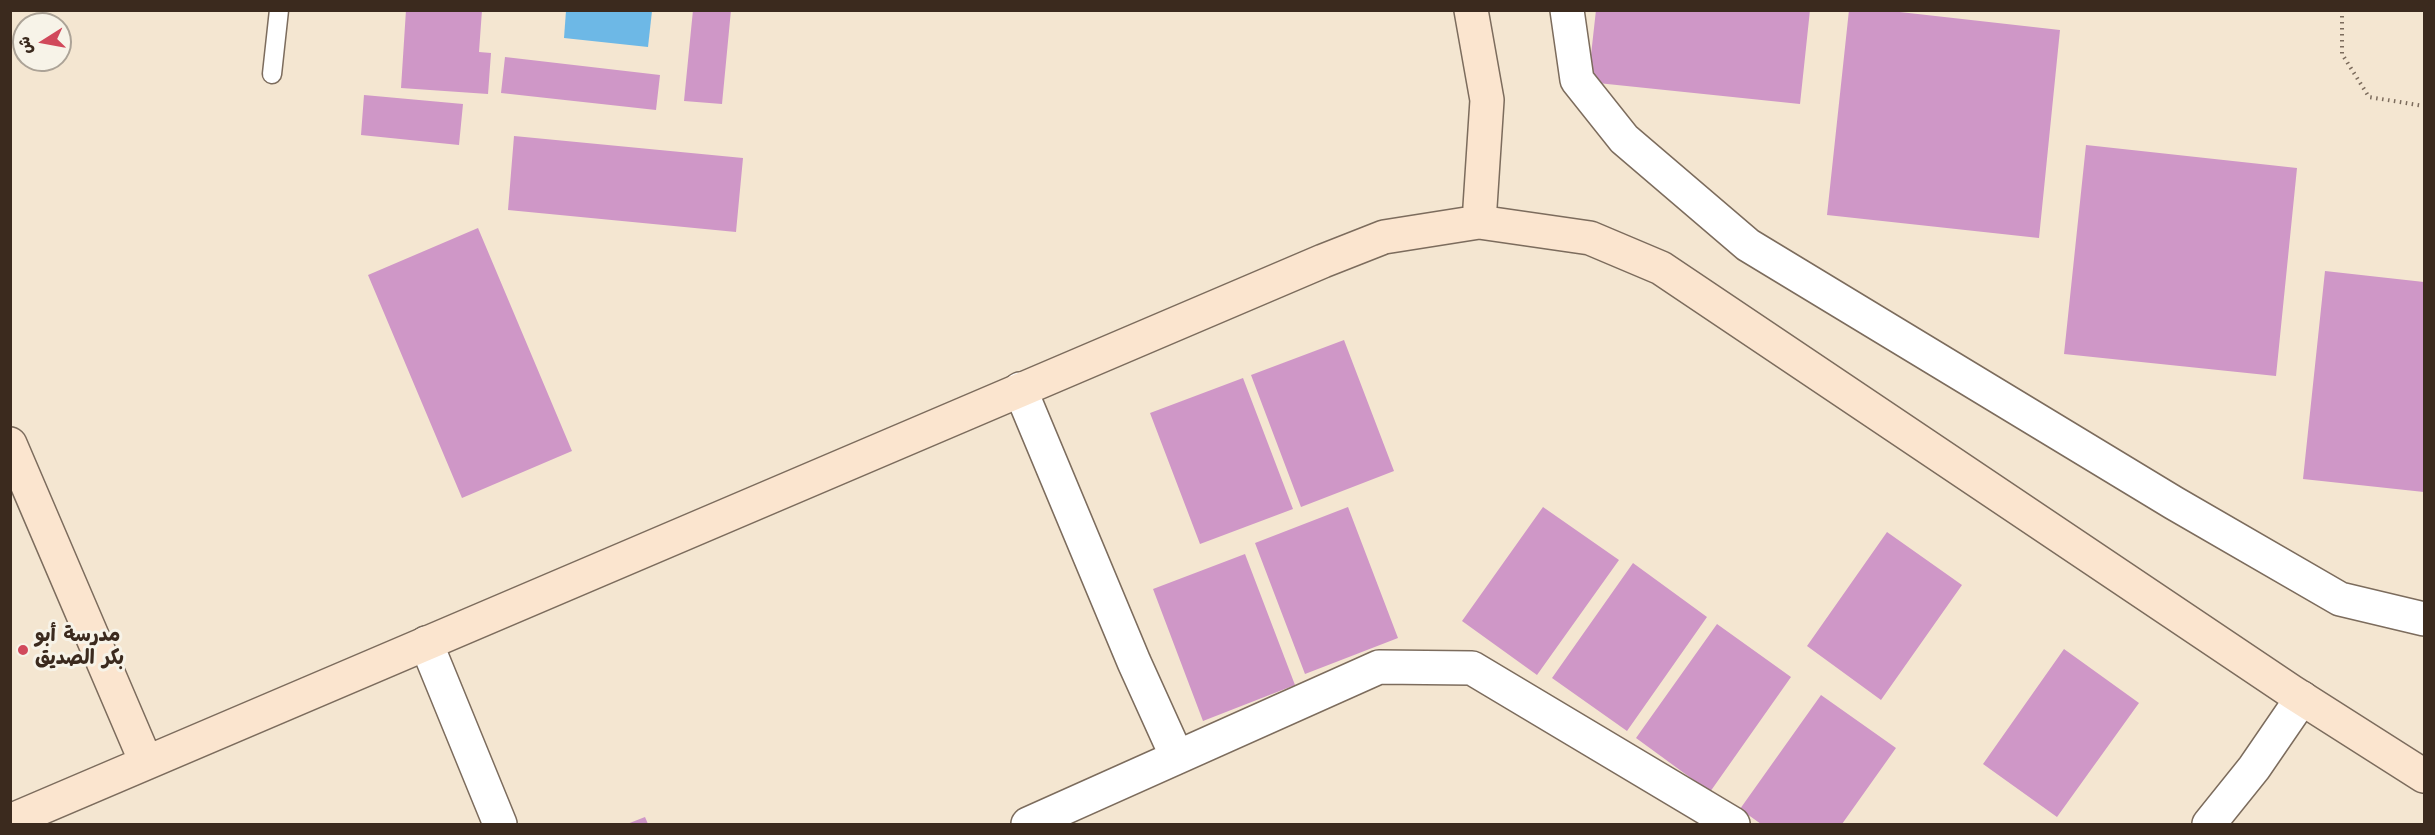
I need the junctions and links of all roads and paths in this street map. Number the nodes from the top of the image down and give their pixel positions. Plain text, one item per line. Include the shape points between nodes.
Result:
1 (279, 10) edge
2 (1471, 10) edge
3 (1567, 10) edge
4 (2342, 10) edge
5 (272, 74) dead end
6 (2424, 106) edge
7 (1479, 222) junction
8 (1020, 389) junction
9 (10, 444) edge
10 (2424, 619) edge
11 (426, 643) junction
12 (2302, 698) junction
13 (1177, 757) junction
14 (147, 762) junction
15 (2424, 776) edge
16 (10, 820) edge
17 (500, 825) edge
18 (1028, 825) edge
19 (1733, 825) edge
20 (2209, 825) edge

1 - 5 lane
2 - 7 main road via 1487,100
3 - 10 street via 1577,80 1624,139 1748,245 2340,599
4 - 6 path via 2342,54 2368,97
7 - 8 main road via 1384,237
7 - 12 main road via 1590,238 1661,268
8 - 11 main road
8 - 13 street
9 - 14 main road
11 - 14 main road
11 - 17 street
12 - 15 main road
12 - 20 street
13 - 18 street
13 - 19 street via 1379,667 1472,668
14 - 16 main road

